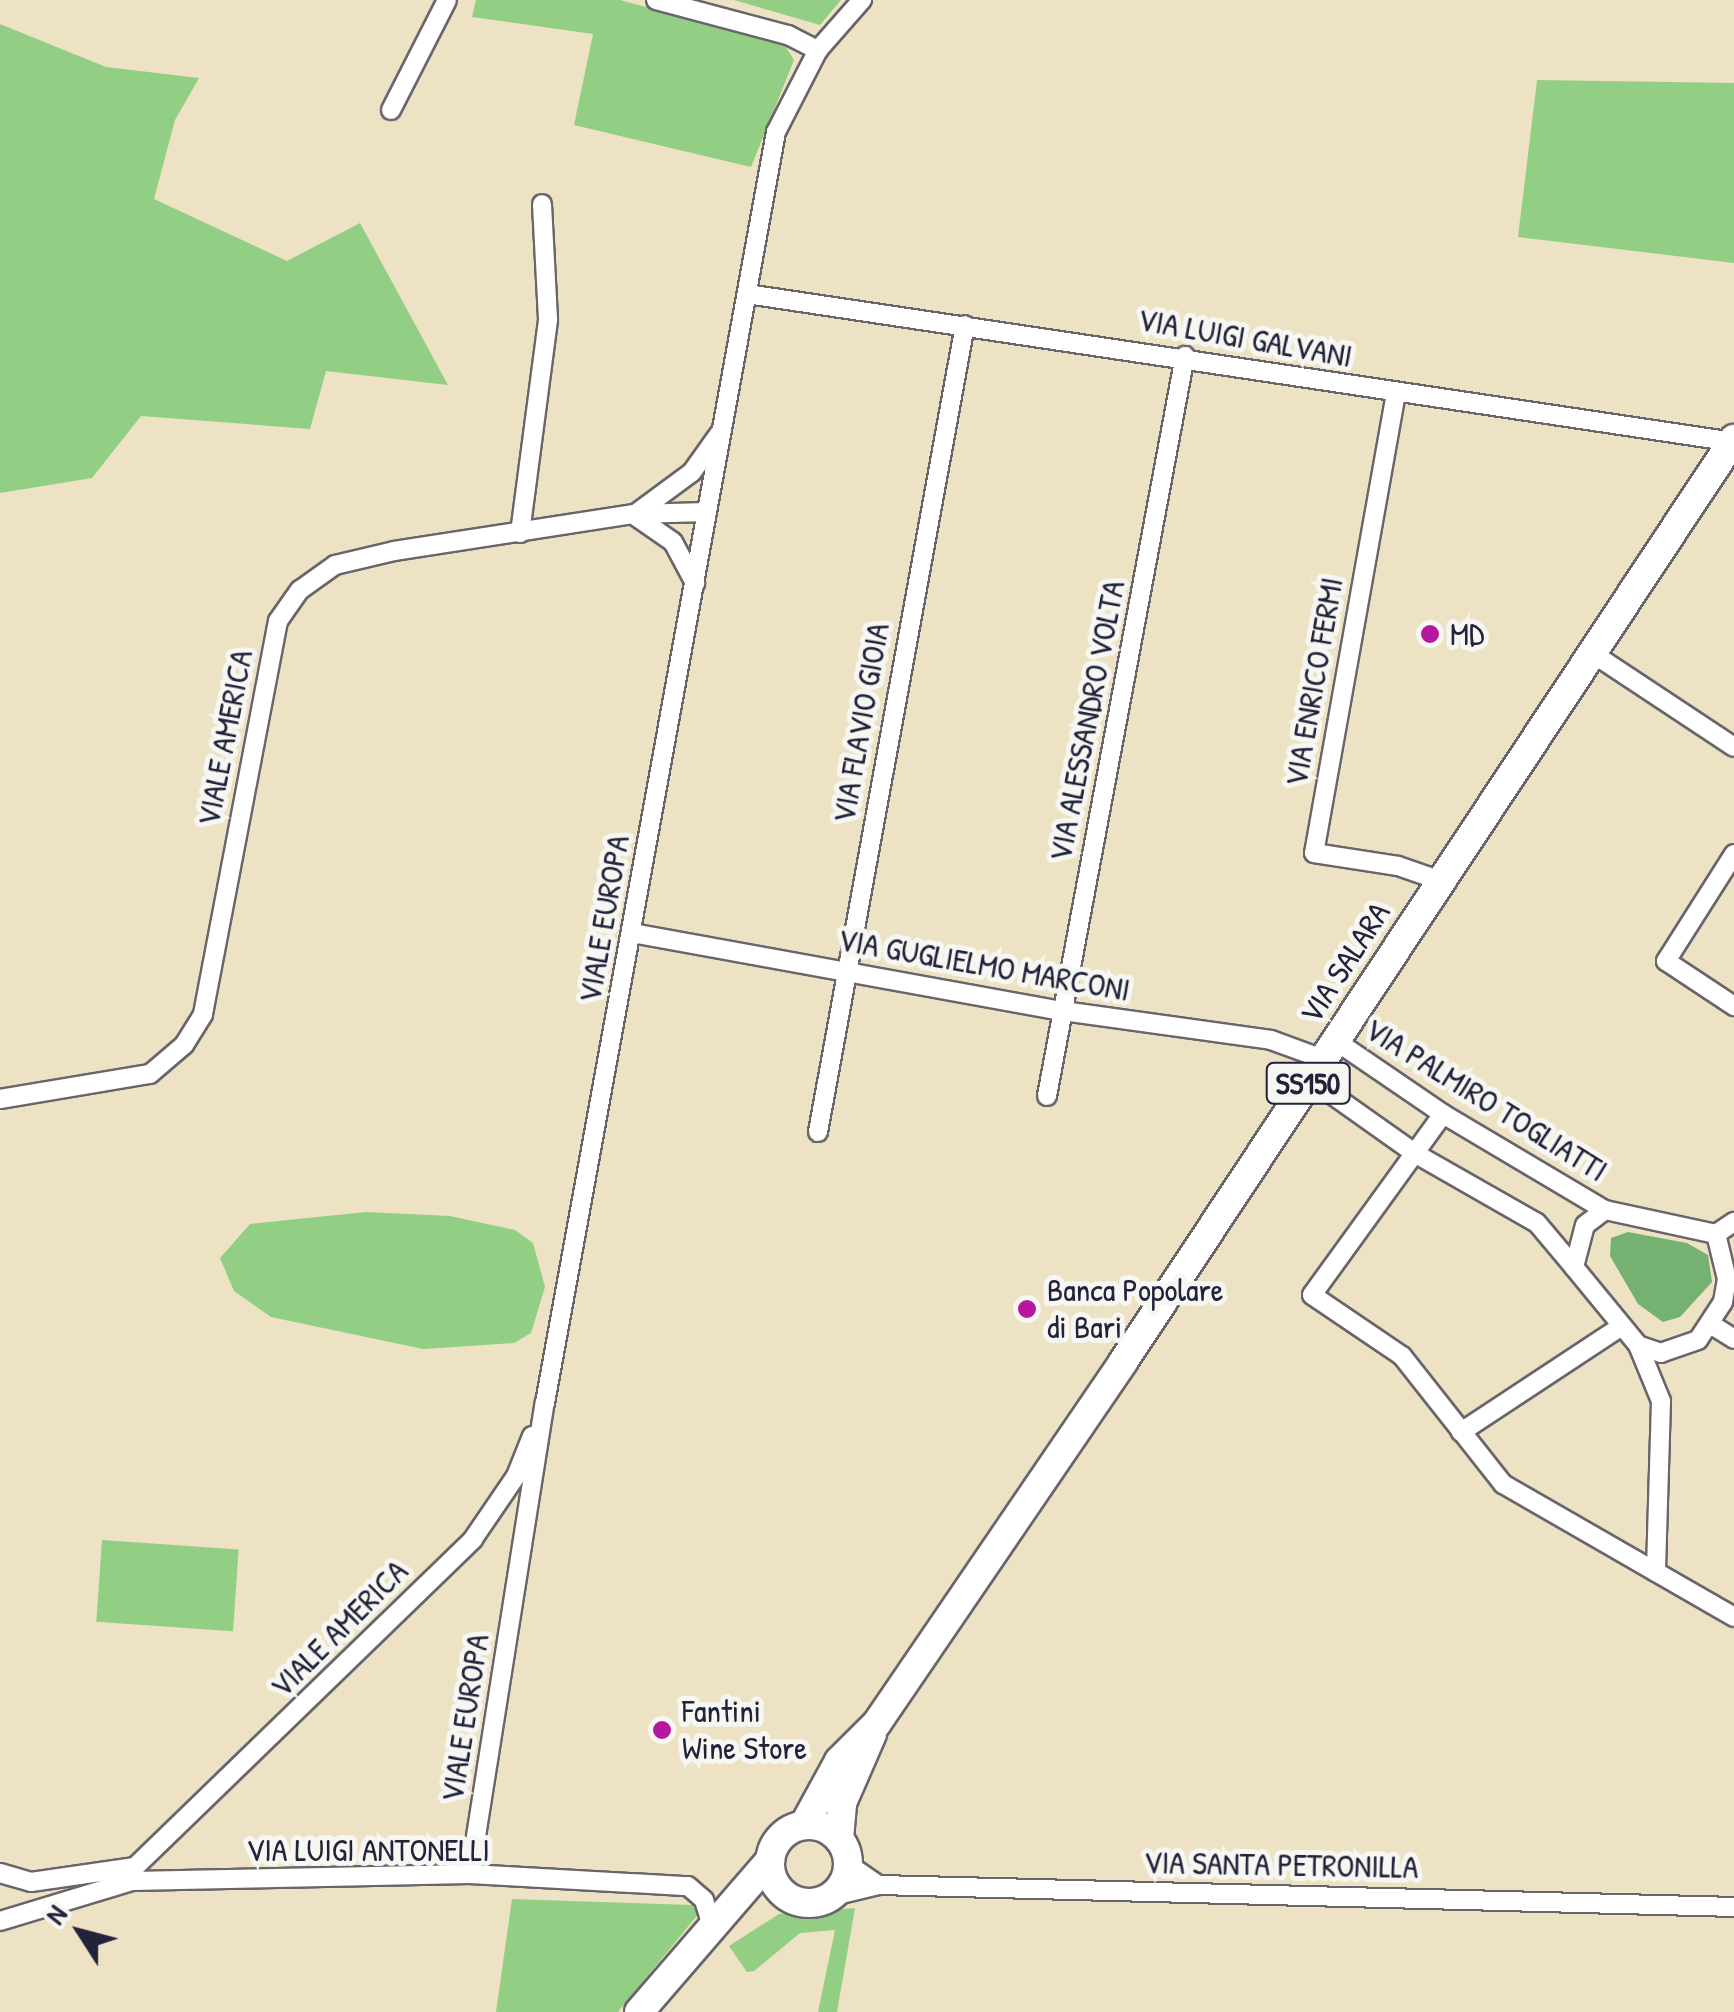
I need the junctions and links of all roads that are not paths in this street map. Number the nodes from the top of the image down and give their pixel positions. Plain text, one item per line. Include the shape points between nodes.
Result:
1 (447, 0) edge
2 (656, 0) edge
3 (862, 0) edge
4 (818, 50) junction
5 (391, 110) dead end
6 (542, 204) dead end
7 (747, 294) junction
8 (965, 325) junction
9 (1185, 356) junction
10 (1396, 394) junction
11 (722, 430) junction
12 (1733, 441) edge
13 (708, 512) junction
14 (634, 514) junction
15 (520, 533) junction
16 (695, 584) junction
17 (1592, 653) junction
18 (1734, 747) edge
19 (1734, 854) edge
20 (1441, 881) junction
21 (632, 933) junction
22 (846, 972) junction
23 (1734, 1006) edge
24 (1063, 1011) junction
25 (1323, 1060) junction
26 (1047, 1096) dead end
27 (0, 1099) edge
28 (1443, 1114) junction
29 (818, 1132) dead end
30 (1416, 1154) junction
31 (1605, 1210) junction
32 (1734, 1222) edge
33 (1716, 1234) junction
34 (1574, 1267) junction
35 (1712, 1325) junction
36 (1619, 1328) junction
37 (1734, 1338) edge
38 (1638, 1345) junction
39 (545, 1403) junction
40 (1461, 1432) junction
41 (1656, 1572) junction
42 (1734, 1617) edge
43 (876, 1723) junction
44 (804, 1824) junction
45 (844, 1852) junction
46 (770, 1860) junction
47 (0, 1872) edge
48 (134, 1874) junction
49 (470, 1874) junction
50 (879, 1885) junction
51 (785, 1894) junction
52 (829, 1897) junction
53 (1734, 1907) edge
54 (722, 1920) junction
55 (0, 1921) edge
56 (639, 2012) edge

1 - 5 street
2 - 4 street via 788,35
3 - 4 street, VIALE EUROPA
4 - 7 street, VIALE EUROPA via 776,132
6 - 15 street via 548,319
7 - 8 street, VIA LUIGI GALVANI
7 - 11 street, VIALE EUROPA
8 - 9 street, VIA LUIGI GALVANI
8 - 22 street, VIA FLAVIO GIOIA
9 - 10 street, VIA LUIGI GALVANI
9 - 24 street, VIA ALESSANDRO VOLTA
10 - 12 street, VIA LUIGI GALVANI
10 - 20 street, VIA ENRICO FERMI via 1314,853 1398,866
11 - 13 street, VIALE EUROPA
11 - 14 street via 692,472
12 - 17 main road, VIA SALARA / SS150
13 - 14 street, VIALE AMERICA
13 - 16 street, VIALE EUROPA
14 - 15 street, VIALE AMERICA
14 - 16 street via 673,542
15 - 27 street, VIALE AMERICA via 364,557 335,565 300,590 278,621 204,1014 184,1045 150,1074
16 - 21 street, VIALE EUROPA
17 - 18 street
17 - 20 main road, VIA SALARA / SS150
19 - 23 street via 1666,961
20 - 25 main road, VIA SALARA / SS150
21 - 22 street, VIA GUGLIELMO MARCONI
21 - 39 street, VIALE EUROPA
22 - 24 street, VIA GUGLIELMO MARCONI
22 - 29 street, VIA FLAVIO GIOIA
24 - 25 street, VIA GUGLIELMO MARCONI via 1270,1040
24 - 26 street, VIA ALESSANDRO VOLTA
25 - 28 street, VIA PALMIRO TOGLIATTI
25 - 30 street
25 - 43 main road, VIA SALARA / SS150
28 - 30 street
28 - 31 street, VIA PALMIRO TOGLIATTI
30 - 34 street via 1537,1223
30 - 40 street via 1312,1295 1402,1356
31 - 33 street
31 - 34 street via 1585,1225
32 - 33 street
33 - 35 street via 1727,1279
34 - 36 street
35 - 37 street
35 - 38 street via 1679,1350
36 - 38 street
36 - 40 street
38 - 41 street via 1661,1401
39 - 48 street, VIALE AMERICA via 516,1476 473,1538
39 - 49 street, VIALE EUROPA
40 - 41 street via 1502,1484
41 - 42 street
43 - 44 main road, VIA SALARA / SS150 via 839,1761
43 - 45 main road, VIA SALARA / SS150 via 842,1803
44 - 45 main road
44 - 46 main road via 781,1836
45 - 50 street
45 - 52 main road
46 - 51 main road
46 - 54 main road
47 - 48 street via 32,1882
48 - 49 street, VIA LUIGI ANTONELLI
48 - 55 street, VIA LUIGI ANTONELLI
49 - 54 street, VIA LUIGI ANTONELLI via 688,1886
50 - 52 street, VIA SANTA PETRONILLA
50 - 53 street, VIA SANTA PETRONILLA
51 - 52 main road via 807,1903
51 - 54 main road
54 - 56 main road

